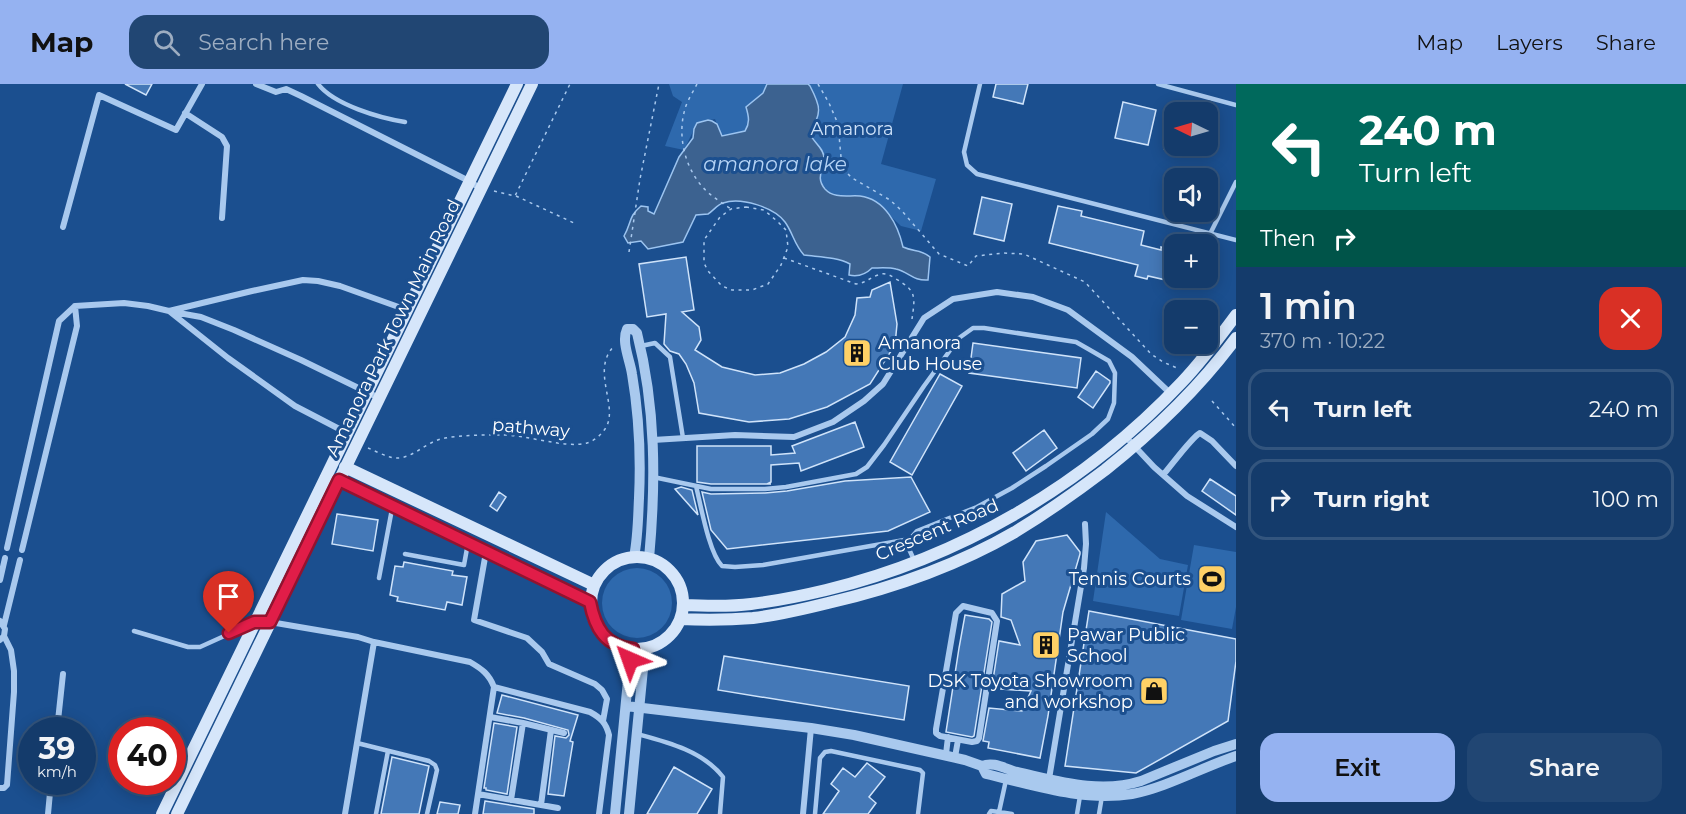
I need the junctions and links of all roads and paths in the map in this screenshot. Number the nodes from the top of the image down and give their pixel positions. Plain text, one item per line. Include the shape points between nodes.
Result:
1 (202, 84) edge
2 (256, 84) edge
3 (318, 84) edge
4 (517, 84) edge
5 (532, 84) edge
6 (570, 84) edge
7 (659, 84) edge
8 (697, 84) edge
9 (818, 84) edge
10 (980, 84) edge
11 (1158, 84) edge
12 (287, 86) edge
13 (1236, 105) edge
14 (185, 113) junction
15 (405, 122) dead end
16 (469, 182) junction
17 (1236, 182) edge
18 (481, 189) junction
19 (515, 195) junction
20 (731, 209) junction
21 (222, 218) dead end
22 (574, 223) dead end
23 (63, 227) dead end
24 (1211, 232) junction
25 (1236, 240) edge
26 (629, 252) dead end
27 (783, 258) junction
28 (75, 306) junction
29 (407, 310) junction
30 (169, 311) junction
31 (1236, 315) edge
32 (912, 320) dead end
33 (624, 337) junction
34 (1234, 343) edge
35 (640, 346) junction
36 (1177, 368) dead end
37 (367, 392) junction
38 (1171, 393) junction
39 (379, 398) junction
40 (1212, 401) dead end
41 (1236, 428) edge
42 (347, 433) junction
43 (1125, 436) junction
44 (683, 438) junction
45 (653, 440) junction
46 (357, 444) junction
47 (1135, 446) junction
48 (1236, 466) edge
49 (345, 468) junction
50 (1163, 475) junction
51 (653, 477) junction
52 (339, 480) junction
53 (696, 486) junction
54 (392, 506) junction
55 (1085, 524) dead end
56 (1236, 527) edge
57 (910, 539) junction
58 (468, 543) junction
59 (7, 548) dead end
60 (22, 550) dead end
61 (486, 552) junction
62 (405, 554) dead end
63 (634, 557) junction
64 (649, 559) junction
65 (915, 562) junction
66 (379, 578) dead end
67 (0, 580) edge
68 (594, 585) junction
69 (590, 602) junction
70 (682, 605) junction
71 (3, 612) edge
72 (680, 619) junction
73 (254, 622) junction
74 (270, 622) junction
75 (2, 623) edge
76 (134, 632) dead end
77 (2, 638) edge
78 (374, 642) junction
79 (639, 649) junction
80 (63, 674) dead end
81 (494, 687) junction
82 (626, 706) junction
83 (639, 708) junction
84 (58, 717) edge
85 (490, 717) junction
86 (603, 721) junction
87 (523, 723) junction
88 (811, 728) junction
89 (551, 730) junction
90 (564, 734) dead end
91 (637, 734) junction
92 (948, 738) junction
93 (958, 740) junction
94 (357, 743) junction
95 (1236, 744) edge
96 (388, 751) junction
97 (950, 756) junction
98 (1236, 756) edge
99 (1197, 759) junction
100 (982, 766) junction
101 (605, 767) junction
102 (620, 769) junction
103 (1202, 770) junction
104 (633, 771) junction
105 (1006, 779) junction
106 (1049, 779) junction
107 (0, 788) edge
108 (1080, 790) junction
109 (478, 794) junction
110 (50, 795) edge
111 (1102, 796) junction
112 (511, 800) junction
113 (541, 805) junction
114 (558, 808) dead end
115 (999, 812) junction
116 (48, 814) edge
117 (162, 814) edge
118 (177, 814) edge
119 (345, 814) edge
120 (376, 814) edge
121 (427, 814) edge
122 (475, 814) edge
123 (599, 814) edge
124 (615, 814) edge
125 (629, 814) edge
126 (720, 814) edge
127 (803, 814) edge
128 (815, 814) edge
129 (918, 814) edge
130 (989, 814) edge
131 (1012, 814) edge
132 (1077, 814) edge
133 (1099, 814) edge

1 - 14 street
2 - 12 street via 276,92
3 - 15 lane via 325,93 356,107
4 - 16 main road, Amanora Park Town Main Road
5 - 18 main road, Amanora Park Town Main Road
6 - 19 path
7 - 26 path
8 - 20 path via 685,108 682,126 688,165 710,195
9 - 36 path via 838,124 842,168 890,200 939,254 968,266 976,256 1024,254 1084,282 1151,354
10 - 24 lane via 964,152 967,165 977,174
11 - 13 lane
12 - 16 street
14 - 21 street via 222,137 227,146
14 - 23 street via 176,130 99,95
16 - 18 street
16 - 29 main road, Amanora Park Town Main Road
17 - 24 lane
18 - 19 path
18 - 39 main road, Amanora Park Town Main Road
19 - 22 path
20 - 27 path via 764,210 777,221 786,230 788,247
20 - 27 path via 720,217 704,240 704,263 716,281 732,290 752,290 768,284
24 - 25 lane
27 - 32 path via 856,284 888,274 910,287 914,300
28 - 30 street via 124,303
28 - 59 street via 59,321
28 - 60 street via 77,326
29 - 30 street via 340,286 303,280
29 - 37 main road, Amanora Park Town Main Road
30 - 37 street via 201,317 234,330
30 - 42 street via 295,406
31 - 38 main road, Crescent Road
33 - 35 street via 627,329 633,329
33 - 46 path, pathway via 605,358 610,418 596,439 587,443 504,435 443,438 408,456 392,458
33 - 63 street via 639,419
34 - 47 main road, Crescent Road via 1193,391
35 - 44 lane via 655,343 670,357
35 - 45 street
37 - 39 street
37 - 42 main road, Amanora Park Town Main Road
38 - 43 main road, Crescent Road
38 - 44 street via 1132,357 1068,310 1033,297 997,292 953,299 924,318 883,384 833,422 794,437
39 - 46 main road, Amanora Park Town Main Road
40 - 41 path
42 - 73 main road, Amanora Park Town Main Road
43 - 47 street
43 - 65 main road, Crescent Road via 1006,521
44 - 45 street
45 - 51 street
46 - 49 main road, Amanora Park Town Main Road
47 - 50 street
47 - 72 main road, Crescent Road via 1047,512 1013,533 937,569 801,610 753,618
48 - 50 street via 1200,433 1193,436
49 - 52 main road, Amanora Park Town Main Road
49 - 68 main road
50 - 56 street via 1187,496
51 - 53 lane
51 - 64 street
52 - 54 main road
52 - 74 main road, Amanora Park Town Main Road
53 - 57 lane via 713,551 722,566 763,565
53 - 57 lane via 765,489 856,474 867,467 884,445 959,338 973,328 1076,342 1108,361 1115,373 1114,403 1108,419 1092,434 1012,488 977,507 927,526
54 - 58 main road
54 - 66 lane
55 - 106 street via 1084,568
57 - 65 lane via 909,549
58 - 61 main road
58 - 62 lane via 465,565
61 - 69 main road
61 - 86 street via 474,620 527,638 549,664 603,690 607,699
63 - 64 main road
63 - 68 main road via 614,563
64 - 70 main road via 672,573
65 - 70 main road, Crescent Road via 799,596 752,604
67 - 71 street via 5,559 20,562
68 - 69 main road
69 - 79 main road via 602,633 616,644
70 - 72 main road
71 - 75 street
72 - 79 main road via 666,639
73 - 74 street
73 - 76 lane via 200,647
73 - 117 main road, Amanora Park Town Main Road
74 - 78 street
74 - 118 main road, Amanora Park Town Main Road
75 - 77 street
77 - 107 street via 11,651 14,692 7,785
78 - 81 street via 470,663 491,677
78 - 94 street
79 - 82 street via 630,660
79 - 83 street
80 - 84 street
81 - 85 street
81 - 86 street via 590,711
82 - 83 street
82 - 102 street
83 - 88 street
83 - 91 street
85 - 87 street
85 - 109 street
86 - 101 street via 609,735
87 - 89 street
87 - 112 street
88 - 97 street
88 - 127 street
89 - 90 street
89 - 113 street
91 - 104 street
91 - 126 lane via 683,748 717,770 723,777
92 - 93 street
92 - 93 street via 940,736 936,729 956,613 963,606 992,613 997,621 979,738 972,742
92 - 97 street
93 - 97 street
94 - 96 lane
94 - 119 street
95 - 99 street
96 - 120 lane
96 - 121 lane via 435,765
97 - 100 street
98 - 103 street
99 - 103 street
99 - 108 street via 1130,784
100 - 105 street via 987,774
100 - 106 street via 989,763
101 - 102 street
101 - 123 street
102 - 104 street
102 - 124 street
103 - 111 street via 1143,791
104 - 125 street
105 - 108 street
105 - 115 lane
106 - 108 street
108 - 111 street
108 - 132 lane
109 - 112 street
109 - 122 street
110 - 116 street
111 - 133 lane
112 - 113 street
113 - 114 street
115 - 130 lane
115 - 131 lane
128 - 129 lane via 820,758 831,751 920,770 923,773

